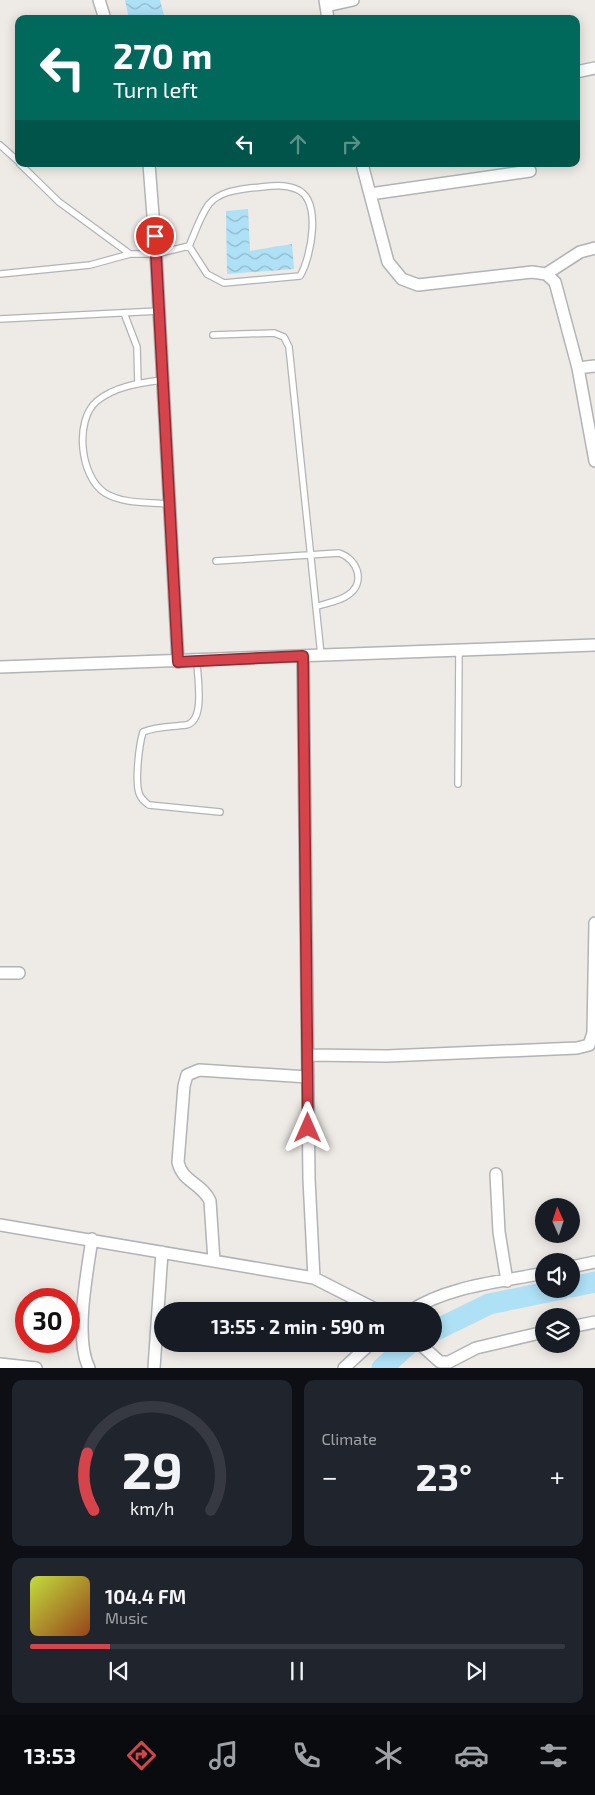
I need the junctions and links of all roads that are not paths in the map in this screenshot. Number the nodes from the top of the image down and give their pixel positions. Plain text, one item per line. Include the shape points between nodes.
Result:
1 (99, 0) edge
2 (354, 0) edge
3 (325, 3) edge
4 (104, 15) edge
5 (595, 68) edge
6 (580, 71) edge
7 (0, 145) edge
8 (15, 159) edge
9 (23, 167) edge
10 (149, 167) edge
11 (363, 167) edge
12 (530, 171) dead end
13 (370, 194) junction
14 (189, 246) junction
15 (595, 248) edge
16 (130, 254) junction
17 (156, 254) junction
18 (0, 274) edge
19 (546, 274) junction
20 (159, 311) junction
21 (124, 313) junction
22 (0, 319) edge
23 (213, 335) dead end
24 (595, 366) edge
25 (578, 368) junction
26 (162, 380) junction
27 (138, 384) junction
28 (593, 431) edge
29 (595, 461) edge
30 (168, 504) junction
31 (312, 555) junction
32 (216, 562) dead end
33 (318, 606) junction
34 (595, 645) edge
35 (459, 650) junction
36 (321, 655) junction
37 (303, 656) junction
38 (196, 661) junction
39 (178, 662) junction
40 (0, 667) edge
41 (458, 784) dead end
42 (220, 812) dead end
43 (595, 923) edge
44 (0, 972) edge
45 (19, 973) dead end
46 (592, 1046) edge
47 (308, 1055) junction
48 (308, 1078) junction
49 (496, 1174) dead end
50 (0, 1225) edge
51 (92, 1239) junction
52 (162, 1252) junction
53 (214, 1261) junction
54 (595, 1262) edge
55 (580, 1265) edge
56 (535, 1275) edge
57 (314, 1278) junction
58 (507, 1281) junction
59 (361, 1302) edge
60 (424, 1302) edge
61 (595, 1322) edge
62 (580, 1325) edge
63 (535, 1334) edge
64 (361, 1352) edge
65 (427, 1352) edge
66 (435, 1362) edge
67 (0, 1364) edge
68 (36, 1368) edge
69 (89, 1368) edge
70 (154, 1368) edge
71 (344, 1368) edge

1 - 4 street
2 - 3 street
5 - 6 street
7 - 8 lane
9 - 16 lane via 59,202
10 - 17 street
11 - 13 street
12 - 13 street
13 - 19 street via 388,262 402,279 418,285 532,272
14 - 14 lane via 209,204 231,190 281,185 298,189 306,197 314,217 306,266 300,276 224,283 207,274
14 - 17 lane
15 - 19 street via 580,252
16 - 17 lane
16 - 18 lane via 90,265
17 - 20 street
19 - 25 street via 555,282
20 - 21 lane
20 - 26 street
21 - 22 lane
21 - 27 lane via 137,347
23 - 31 lane via 274,333 284,337 289,347
24 - 25 street
25 - 28 street
26 - 27 lane
26 - 30 street
27 - 30 lane via 110,392 88,411 82,439 86,466 96,486 105,493 121,500
28 - 29 street
30 - 39 street
31 - 32 lane
31 - 33 lane
31 - 33 lane via 339,553 349,556 356,564 358,576 355,589 346,597
33 - 36 lane
34 - 35 street
35 - 36 street
35 - 41 lane
36 - 37 street
37 - 38 street
37 - 47 street
38 - 39 street
38 - 42 lane via 199,709 196,718 189,724 143,732 138,790 142,800 149,805
39 - 40 street
43 - 46 street
44 - 45 street
46 - 47 street via 387,1056
47 - 48 street
48 - 53 street via 199,1070 187,1075 179,1170 184,1178 206,1192 210,1201
48 - 57 street
49 - 58 street via 499,1232
50 - 51 street
51 - 52 street
51 - 69 street via 82,1343
52 - 53 street
52 - 70 street
53 - 57 street
54 - 55 street
56 - 58 street
57 - 59 street
58 - 60 street
61 - 62 street
63 - 66 street via 476,1348 449,1362
64 - 71 street
65 - 66 street
67 - 68 street

